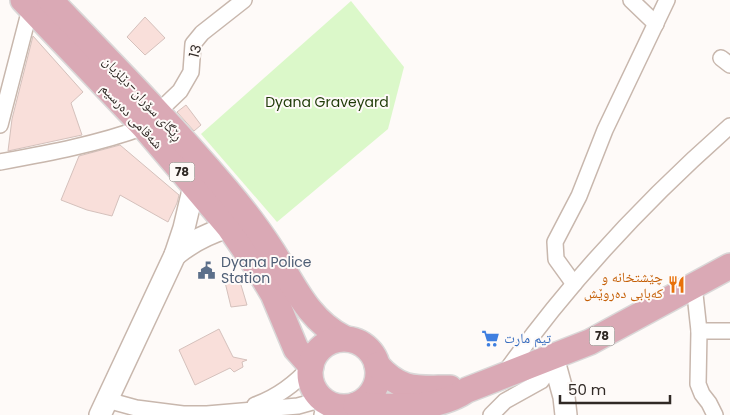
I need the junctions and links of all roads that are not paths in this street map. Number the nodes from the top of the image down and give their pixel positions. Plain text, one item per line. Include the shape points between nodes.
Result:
1 (244, 0) edge
2 (631, 0) edge
3 (667, 0) edge
4 (34, 3) edge
5 (656, 24) junction
6 (151, 120) junction
7 (0, 125) edge
8 (730, 126) edge
9 (0, 162) edge
10 (194, 186) junction
11 (229, 227) junction
12 (175, 255) junction
13 (730, 266) edge
14 (574, 284) junction
15 (694, 285) junction
16 (699, 331) junction
17 (730, 331) edge
18 (344, 338) junction
19 (550, 358) junction
20 (378, 365) junction
21 (311, 366) junction
22 (503, 375) junction
23 (467, 390) junction
24 (323, 405) edge
25 (103, 407) edge
26 (246, 409) junction
27 (353, 409) edge
28 (491, 415) edge
29 (566, 415) edge
30 (715, 415) edge

1 - 6 street, 13 via 202,33 194,44 191,72 180,91
2 - 5 street
3 - 5 street
4 - 6 main road, ڕێگای سۆران-دێلزیان / 78
4 - 7 street
5 - 14 street via 555,242 556,258
6 - 9 street via 120,136
6 - 10 main road, شەقامی دەرسیم / 78
6 - 18 main road, ڕێگای سۆران-دێلزیان / 78 via 225,188 251,220 306,308
8 - 14 street via 688,163
10 - 11 main road, شەقامی دەرسیم / 78
10 - 12 street
11 - 12 street via 195,241
11 - 21 main road, شەقامی دەرسیم / 78 via 273,294 296,349
12 - 25 street
13 - 15 main road, 78
14 - 22 street
15 - 16 street
15 - 19 main road, 78 via 590,342
16 - 17 street
16 - 30 street via 698,384
18 - 20 main road via 369,349
18 - 21 main road via 323,346
19 - 22 main road, 78
19 - 28 street via 541,382 505,401
19 - 29 street via 564,397
20 - 23 main road via 392,379 409,387
20 - 27 main road via 374,389
21 - 24 main road via 312,385
21 - 26 street via 281,393
22 - 23 main road, 78
23 - 27 main road via 448,401 431,404
24 - 26 street
24 - 27 main road
25 - 26 street via 183,414

